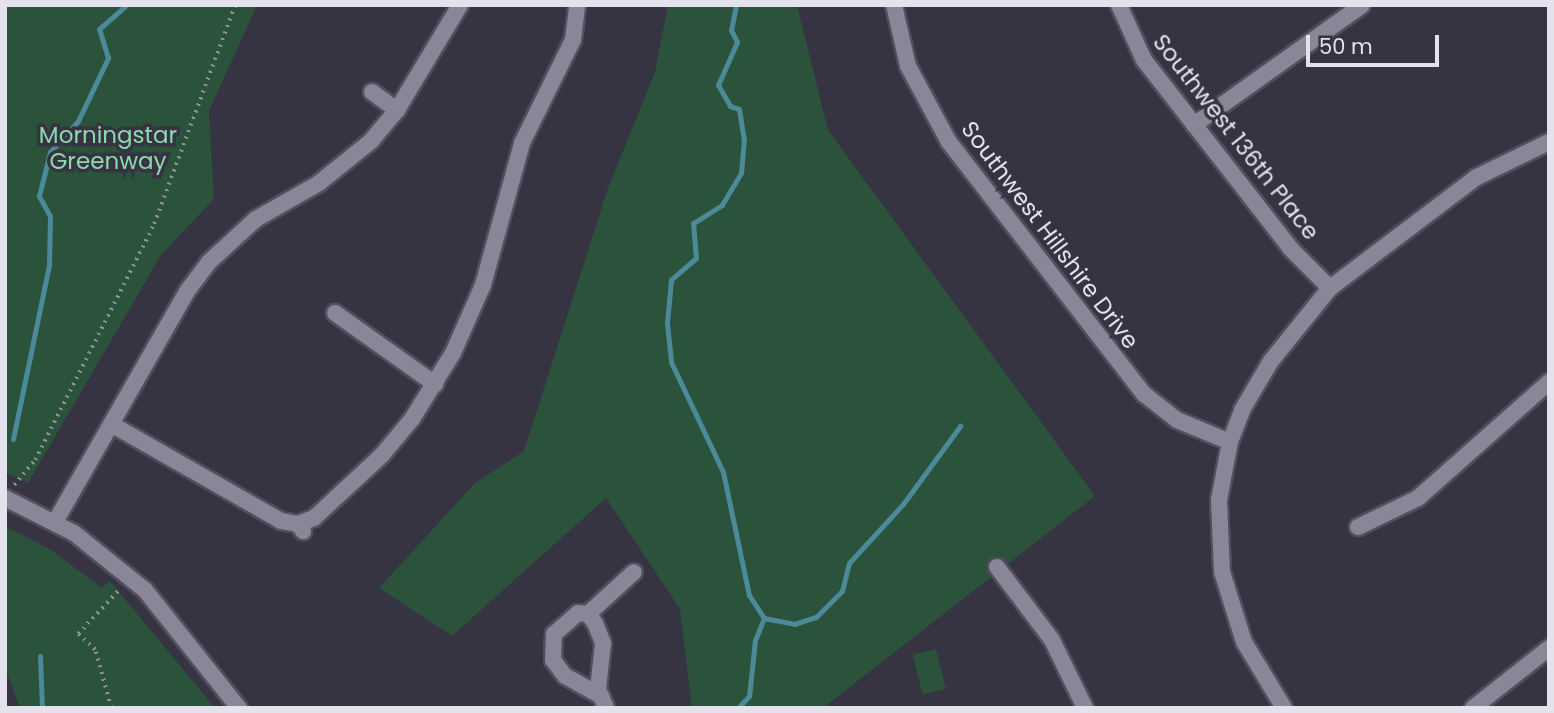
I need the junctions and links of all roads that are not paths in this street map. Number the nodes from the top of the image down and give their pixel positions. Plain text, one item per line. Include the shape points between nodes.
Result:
1 (460, 5) edge
2 (577, 5) edge
3 (894, 5) edge
4 (1119, 5) edge
5 (1362, 5) edge
6 (372, 92) dead end
7 (397, 110) junction
8 (1194, 125) junction
9 (1549, 142) edge
10 (1330, 288) junction
11 (335, 313) dead end
12 (1549, 382) edge
13 (435, 384) junction
14 (111, 424) junction
15 (1230, 442) junction
16 (5, 497) edge
17 (54, 522) junction
18 (1358, 527) dead end
19 (997, 567) dead end
20 (634, 572) dead end
21 (588, 614) junction
22 (1549, 649) edge
23 (602, 698) edge
24 (1280, 706) edge
25 (239, 708) edge
26 (1085, 708) edge
27 (1473, 708) edge

1 - 7 street
2 - 13 street via 573,40 522,143 483,285
3 - 15 street, Southwest Hillshire Drive via 908,66 949,142 1144,394 1177,420
4 - 8 street, Southwest 136th Place via 1144,60
5 - 8 street
6 - 7 street
7 - 14 street via 346,164 256,219 209,262
8 - 10 street, Southwest 136th Place via 1291,249
9 - 10 street via 1477,177
10 - 15 street via 1255,385
11 - 13 street
12 - 18 street via 1418,498
13 - 14 street via 382,455 301,529
14 - 17 street
15 - 24 street via 1219,500 1222,572 1235,619
16 - 17 street
17 - 25 street via 105,555 145,590
19 - 26 street via 1052,640
20 - 21 street
21 - 23 street via 605,653
21 - 23 street via 569,617 554,634 551,651 565,676
22 - 27 street

